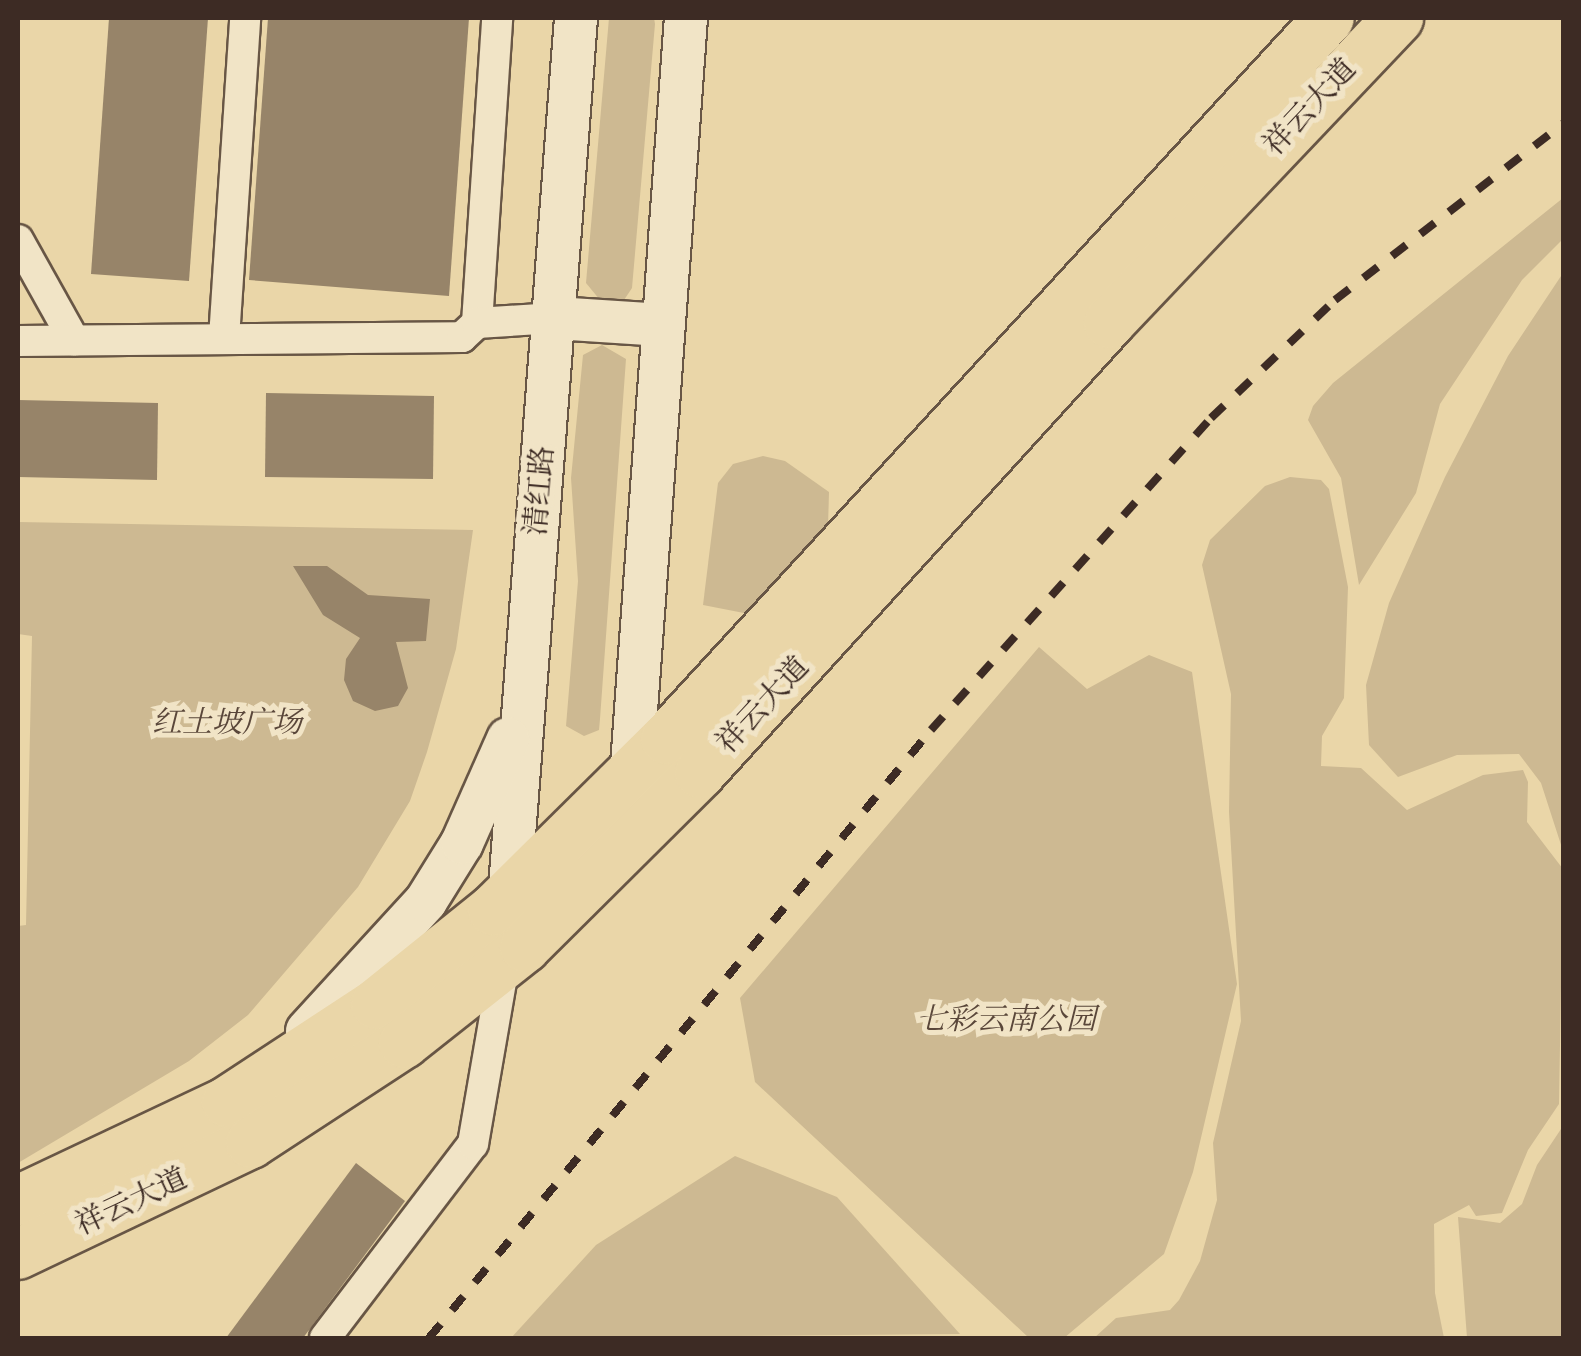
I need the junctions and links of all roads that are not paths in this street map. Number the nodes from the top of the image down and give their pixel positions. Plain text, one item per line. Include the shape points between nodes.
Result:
1 (245, 18) edge
2 (497, 18) edge
3 (576, 18) edge
4 (686, 18) edge
5 (1329, 18) edge
6 (1398, 18) edge
7 (18, 240) edge
8 (555, 318) junction
9 (477, 324) junction
10 (663, 326) junction
11 (224, 338) junction
12 (74, 340) junction
13 (18, 341) edge
14 (527, 671) junction
15 (632, 774) junction
16 (626, 849) junction
17 (510, 894) junction
18 (504, 964) junction
19 (227, 1102) junction
20 (18, 1201) edge
21 (18, 1254) edge
22 (325, 1338) edge

1 - 11 street
2 - 9 street
3 - 8 main road, 清红路
4 - 10 main road
5 - 15 highway, 祥云大道
6 - 16 highway, 祥云大道
7 - 12 street
8 - 9 street
8 - 10 main road
8 - 14 main road, 清红路
9 - 11 street via 462,337
10 - 15 main road
11 - 12 street
12 - 13 street
14 - 17 main road, 清红路
14 - 19 main road via 487,792 426,901 345,996
15 - 16 main road
15 - 17 highway, 祥云大道
16 - 18 highway, 祥云大道
17 - 18 main road, 清红路
17 - 19 highway, 祥云大道 via 376,1004
18 - 21 highway, 祥云大道 via 404,1043 251,1144
18 - 22 street via 473,1144
19 - 20 highway, 祥云大道

